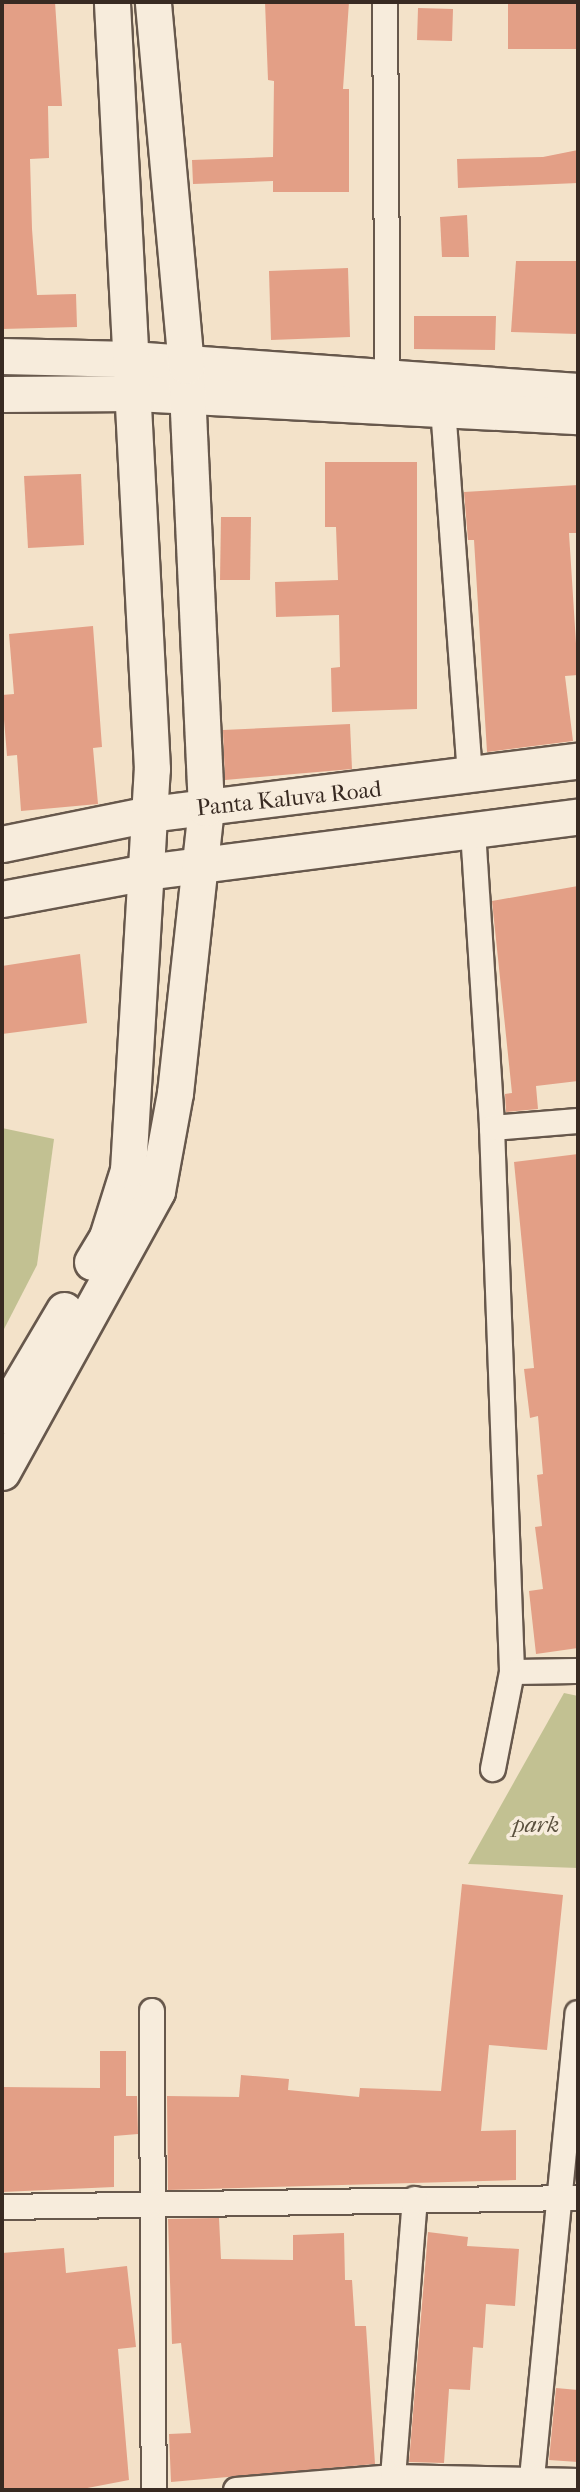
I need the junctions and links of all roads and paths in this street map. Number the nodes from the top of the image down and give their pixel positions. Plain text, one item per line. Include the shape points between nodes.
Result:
1 (112, 2) edge
2 (153, 2) edge
3 (385, 2) edge
4 (2, 356) edge
5 (133, 376) junction
6 (187, 381) junction
7 (578, 391) edge
8 (388, 393) junction
9 (2, 394) edge
10 (442, 396) junction
11 (578, 416) edge
12 (578, 761) edge
13 (470, 779) junction
14 (206, 808) junction
15 (150, 814) junction
16 (578, 817) edge
17 (474, 831) junction
18 (2, 844) edge
19 (200, 867) junction
20 (146, 872) junction
21 (2, 899) edge
22 (578, 1121) edge
23 (492, 1128) junction
24 (2, 1415) edge
25 (2, 1472) edge
26 (578, 1671) edge
27 (512, 1672) junction
28 (493, 1769) dead end
29 (152, 2011) dead end
30 (578, 2013) edge
31 (569, 2197) edge
32 (415, 2199) junction
33 (150, 2202) junction
34 (2, 2207) edge
35 (532, 2478) junction
36 (578, 2481) edge
37 (393, 2483) edge
38 (154, 2490) edge
39 (236, 2490) edge

1 - 5 street
2 - 6 street
3 - 8 street
4 - 5 street
5 - 6 street
5 - 9 street
5 - 15 street via 152,715
6 - 8 street
6 - 14 street
7 - 10 street
8 - 10 street
10 - 11 street
10 - 13 street
12 - 13 street, Panta Kaluva Road
13 - 14 street, Panta Kaluva Road
14 - 15 street, Panta Kaluva Road
14 - 19 street
15 - 18 street, Panta Kaluva Road
15 - 20 street
16 - 17 street
17 - 19 street
17 - 23 street
19 - 20 street
19 - 25 street via 175,1093 157,1191
20 - 21 street
20 - 24 street via 128,1170 121,1199 107,1237
22 - 23 street
23 - 27 street
26 - 27 street
27 - 28 street
29 - 33 street
30 - 31 street
31 - 32 street
31 - 35 street
32 - 33 street
32 - 37 street
33 - 34 street
33 - 38 street
35 - 36 street
35 - 37 street
37 - 39 street

